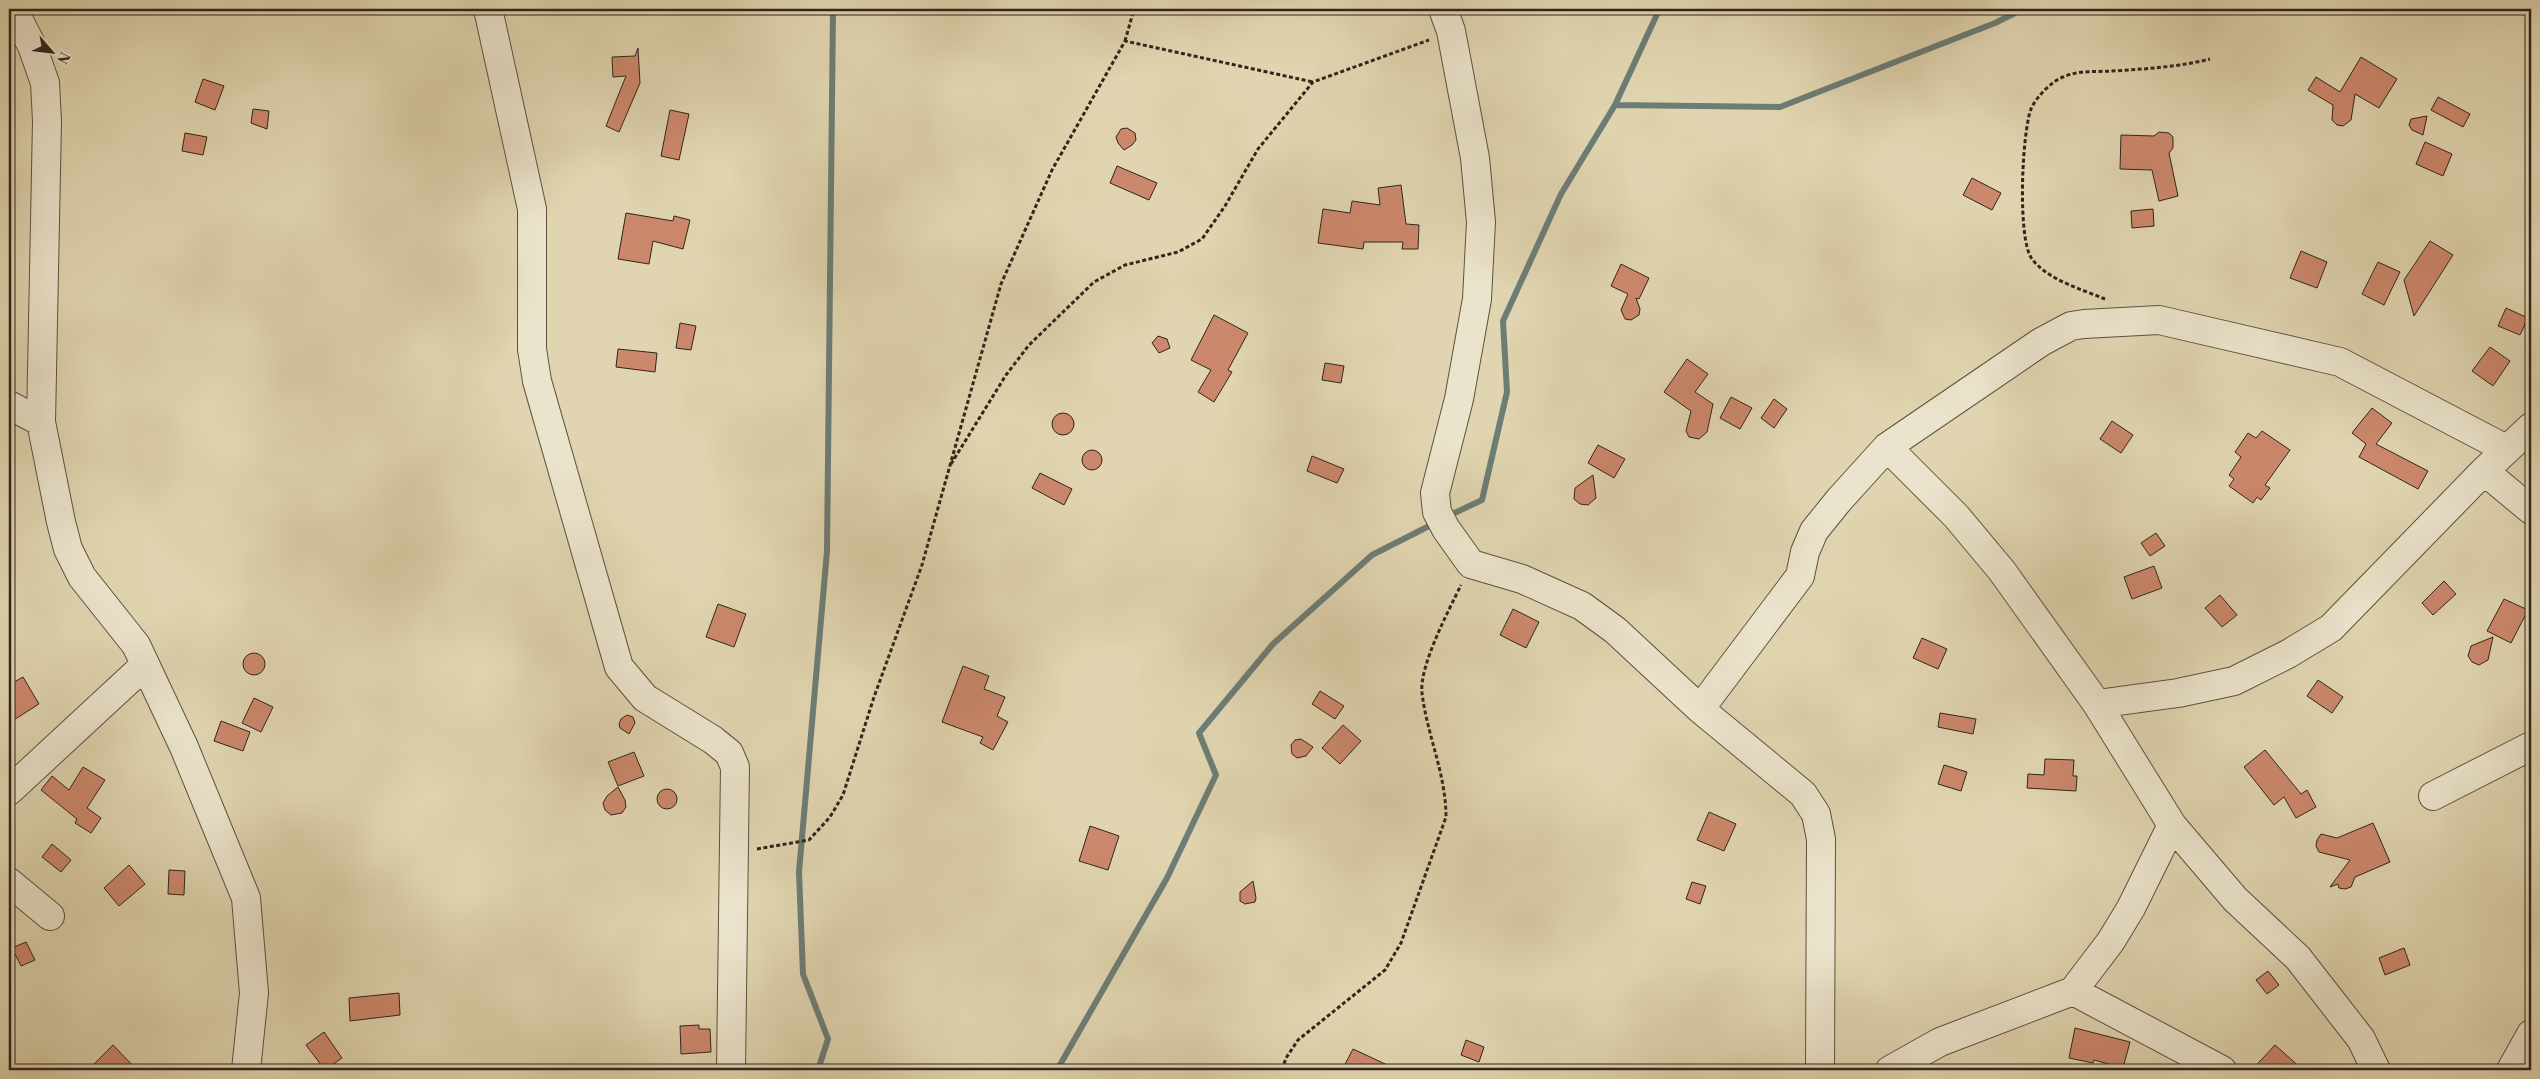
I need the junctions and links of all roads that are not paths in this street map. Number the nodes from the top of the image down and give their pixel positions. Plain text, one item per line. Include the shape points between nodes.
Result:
1 (12, 9) edge
2 (488, 9) edge
3 (1447, 20) edge
4 (9, 405) edge
5 (42, 422) junction
6 (2531, 427) edge
7 (1887, 448) junction
8 (2506, 448) junction
9 (2484, 470) junction
10 (2531, 510) edge
11 (145, 664) junction
12 (2097, 704) junction
13 (1700, 710) junction
14 (2531, 746) edge
15 (9, 791) edge
16 (2433, 796) dead end
17 (2172, 825) junction
18 (9, 882) edge
19 (50, 916) dead end
20 (2073, 991) junction
21 (2531, 1034) edge
22 (246, 1070) edge
23 (731, 1070) edge
24 (1820, 1070) edge
25 (1890, 1070) edge
26 (2222, 1070) edge
27 (2376, 1070) edge
28 (2511, 1070) edge

1 - 5 street via 32,46 45,83
2 - 23 street via 532,209 532,349 537,382 619,667 645,698 729,753 735,767
3 - 13 street via 1476,158 1481,222 1477,300 1460,399 1435,494 1437,512 1471,564 1522,579 1582,606 1614,630
4 - 5 street
5 - 11 street via 68,549 82,577 136,645
6 - 8 street
7 - 8 street via 2058,332 2084,324 2159,320 2340,362
7 - 12 street via 1956,516 2002,571
7 - 13 street via 1814,531 1800,576
8 - 9 street
9 - 10 street
9 - 12 street via 2331,628 2234,681 2178,694
11 - 15 street
11 - 22 street via 184,747 246,898 254,993
12 - 17 street
13 - 24 street via 1803,794 1816,814 1821,839
14 - 16 street
17 - 20 street via 2121,924
17 - 27 street via 2235,898 2298,958 2361,1039
18 - 19 street
20 - 25 street via 1940,1042
20 - 26 street
21 - 28 street

